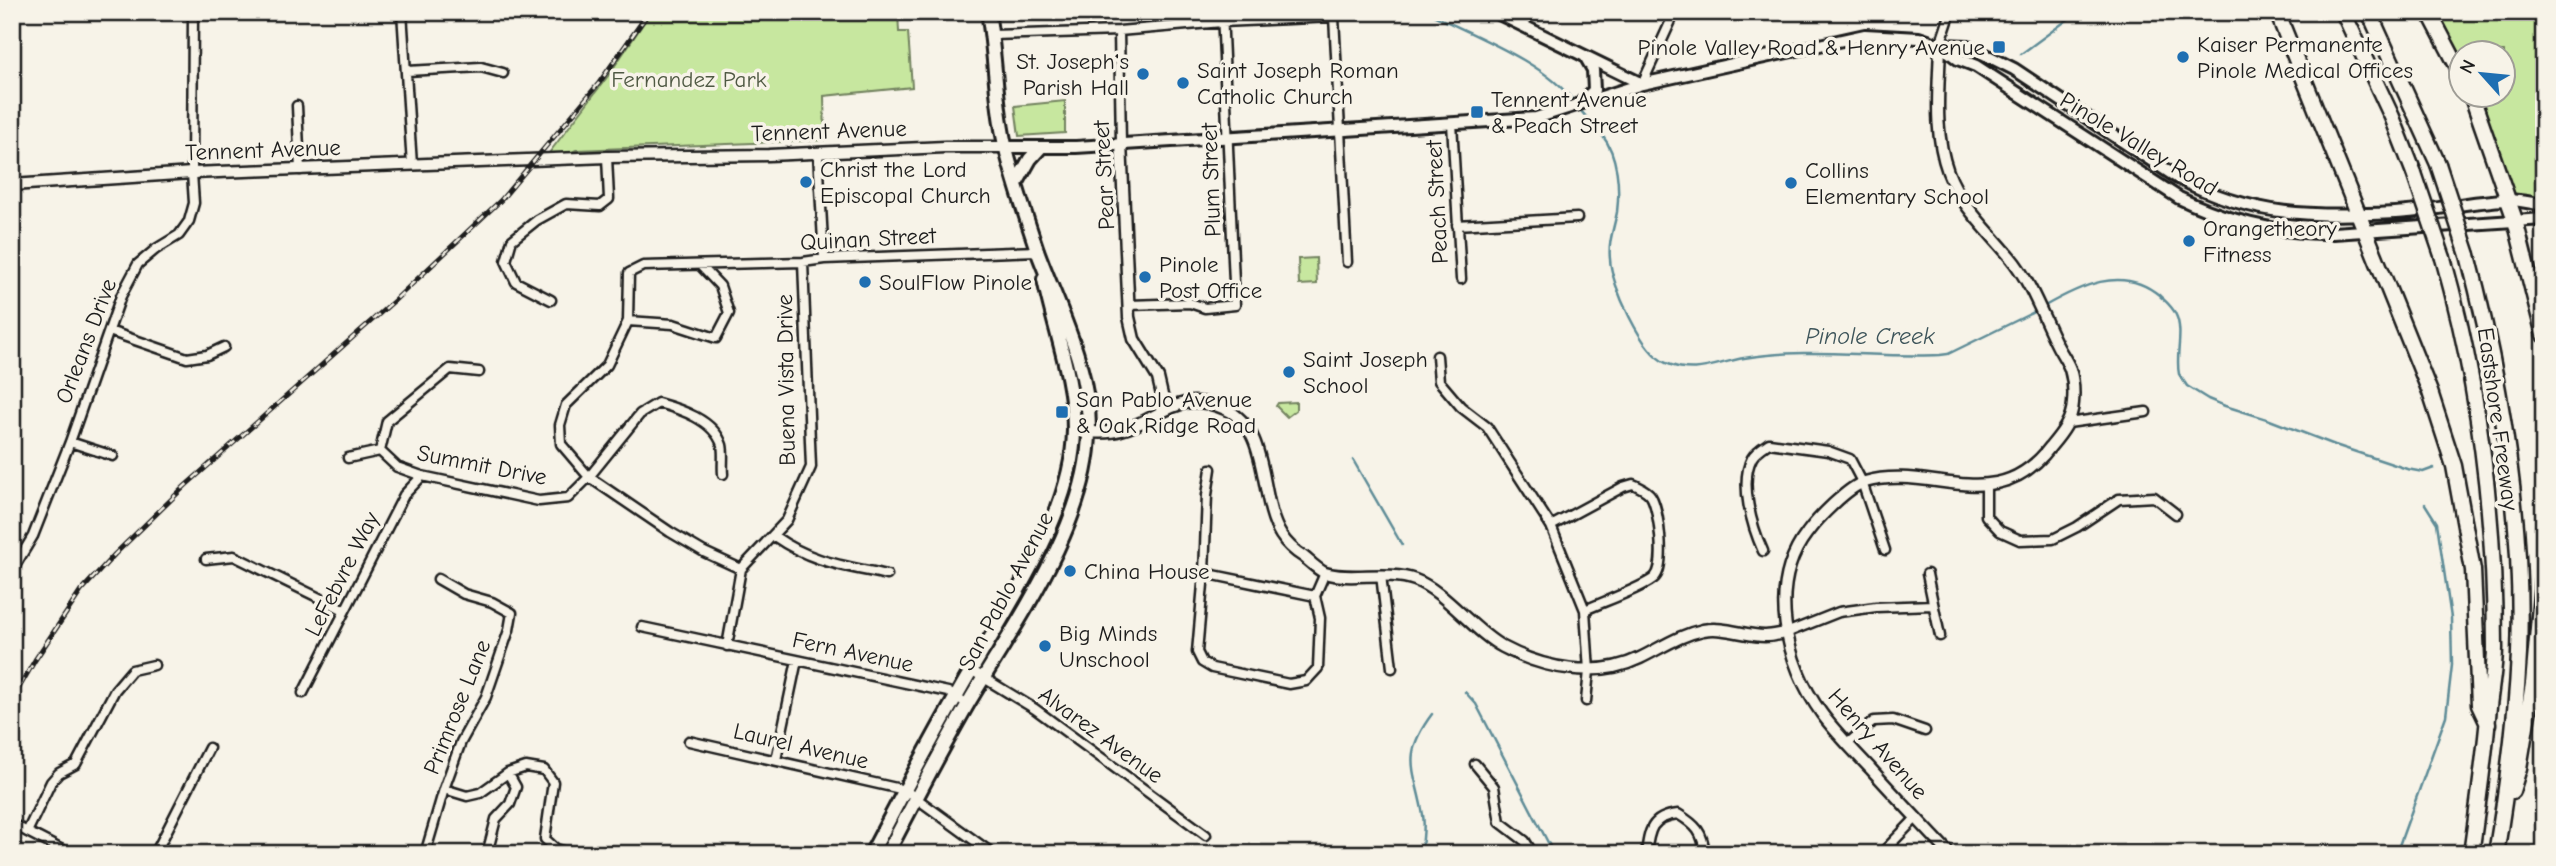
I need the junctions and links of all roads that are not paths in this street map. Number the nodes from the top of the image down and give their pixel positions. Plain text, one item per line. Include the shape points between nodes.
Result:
1 (195, 12) edge
2 (402, 12) edge
3 (988, 12) edge
4 (1222, 12) edge
5 (1675, 12) edge
6 (1951, 12) edge
7 (2277, 12) edge
8 (2343, 12) edge
9 (2370, 12) edge
10 (2429, 12) edge
11 (1502, 14) edge
12 (1222, 22) junction
13 (1119, 31) junction
14 (992, 35) junction
15 (1940, 45) junction
16 (2448, 48) edge
17 (1585, 56) junction
18 (407, 71) junction
19 (503, 73) dead end
20 (1642, 83) junction
21 (1582, 102) junction
22 (297, 106) dead end
23 (2476, 108) edge
24 (1452, 123) junction
25 (1340, 131) junction
26 (1229, 136) junction
27 (1121, 142) junction
28 (1005, 147) junction
29 (1040, 148) junction
30 (818, 153) junction
31 (607, 157) junction
32 (412, 165) junction
33 (300, 170) junction
34 (192, 173) junction
35 (1017, 182) junction
36 (12, 186) edge
37 (2508, 200) junction
38 (2544, 205) edge
39 (2356, 213) junction
40 (1577, 218) dead end
41 (2544, 219) edge
42 (2515, 220) junction
43 (1457, 225) junction
44 (2364, 232) junction
45 (1038, 251) junction
46 (824, 259) junction
47 (803, 262) junction
48 (1347, 262) dead end
49 (701, 265) junction
50 (1461, 279) dead end
51 (551, 300) dead end
52 (1129, 305) junction
53 (628, 321) junction
54 (109, 331) junction
55 (2544, 335) edge
56 (224, 347) dead end
57 (1437, 356) dead end
58 (479, 372) dead end
59 (1165, 408) junction
60 (2146, 412) dead end
61 (2068, 423) junction
62 (1074, 431) junction
63 (1089, 432) junction
64 (70, 442) junction
65 (380, 451) junction
66 (113, 456) dead end
67 (348, 458) dead end
68 (1211, 469) dead end
69 (723, 474) dead end
70 (422, 476) junction
71 (589, 477) junction
72 (1862, 482) junction
73 (1986, 485) junction
74 (2176, 514) dead end
75 (1551, 526) junction
76 (774, 536) junction
77 (1885, 550) dead end
78 (1763, 551) dead end
79 (206, 559) dead end
80 (2544, 560) edge
81 (741, 569) junction
82 (12, 571) edge
83 (1204, 573) junction
84 (1325, 573) junction
85 (1927, 574) dead end
86 (887, 575) dead end
87 (1381, 575) junction
88 (438, 579) dead end
89 (1315, 596) junction
90 (1933, 605) junction
91 (344, 610) junction
92 (1585, 610) junction
93 (642, 627) dead end
94 (1786, 633) junction
95 (1940, 636) dead end
96 (727, 646) junction
97 (797, 660) junction
98 (154, 665) dead end
99 (1392, 667) dead end
100 (971, 670) junction
101 (1589, 671) junction
102 (984, 677) junction
103 (303, 693) dead end
104 (956, 696) junction
105 (1586, 701) dead end
106 (968, 704) junction
107 (2488, 724) junction
108 (1925, 731) dead end
109 (689, 741) dead end
110 (1847, 744) junction
111 (209, 748) dead end
112 (776, 760) junction
113 (1475, 764) dead end
114 (508, 773) junction
115 (444, 789) junction
116 (905, 790) junction
117 (917, 798) junction
118 (2504, 808) junction
119 (1916, 818) junction
120 (12, 824) edge
121 (27, 832) junction
122 (1206, 835) dead end
123 (60, 851) edge
124 (70, 854) edge
125 (155, 854) edge
126 (425, 854) edge
127 (487, 854) edge
128 (573, 854) edge
129 (870, 854) edge
130 (887, 854) edge
131 (992, 854) edge
132 (1533, 854) edge
133 (1646, 854) edge
134 (1705, 854) edge
135 (1881, 854) edge
136 (1950, 854) edge
137 (2471, 854) edge
138 (2496, 854) edge

1 - 34 street, Orleans Drive
2 - 18 street
3 - 14 main road, San Pablo Avenue
4 - 12 street, Plum Street
5 - 20 street
6 - 15 street
7 - 39 highway
8 - 107 highway, Eastshore Freeway, bridge via 2414,173 2443,258 2473,380 2492,543 2495,650
9 - 118 highway, Eastshore Freeway, bridge via 2438,164 2468,255 2497,378 2518,551 2519,652
10 - 16 highway
11 - 17 main road
12 - 13 street
12 - 25 street via 1334,17
12 - 26 street, Plum Street
13 - 14 street
13 - 27 street, Pear Street
14 - 28 main road, San Pablo Avenue
15 - 20 main road, Pinole Valley Road via 1919,38 1865,35
15 - 39 main road, Pinole Valley Road via 1968,46 2014,69 2199,189 2281,213
15 - 44 main road, Pinole Valley Road via 2133,170 2207,212 2260,228
15 - 61 street via 1939,142 1948,173 1980,225 2011,258 2028,285 2070,368 2073,403
17 - 20 main road
17 - 21 main road via 1593,70 1594,90
18 - 19 street via 481,67
18 - 32 street
20 - 21 main road, Tennent Avenue
21 - 24 main road, Tennent Avenue via 1536,118
22 - 33 street
23 - 37 highway
24 - 25 main road, Tennent Avenue
24 - 43 street, Peach Street
25 - 26 main road, Tennent Avenue
25 - 48 street
26 - 27 main road, Tennent Avenue
26 - 52 street, Plum Street via 1235,305
27 - 29 main road, Tennent Avenue
27 - 52 street, Pear Street
28 - 29 main road, Tennent Avenue
28 - 30 street, Tennent Avenue
28 - 35 main road, San Pablo Avenue
29 - 35 main road
30 - 31 street, Tennent Avenue
30 - 46 street
31 - 32 street, Tennent Avenue
31 - 51 street via 609,199 600,206 566,204 512,240 506,261 516,282
32 - 33 street, Tennent Avenue
33 - 34 street, Tennent Avenue
34 - 36 street, Tennent Avenue
34 - 54 street, Orleans Drive via 190,221 179,236 138,264
35 - 45 main road, San Pablo Avenue
37 - 38 main road, Pinole Valley Road
37 - 39 main road, Pinole Valley Road
37 - 42 highway
39 - 44 highway
40 - 43 street
41 - 42 main road, Pinole Valley Road
42 - 44 main road, Pinole Valley Road
42 - 55 highway
43 - 50 street, Peach Street
44 - 107 highway via 2430,392 2454,466 2473,570 2479,705
45 - 46 street, Quinan Street
45 - 62 main road, San Pablo Avenue via 1068,370
45 - 63 main road, San Pablo Avenue via 1080,367
46 - 47 street, Quinan Street
47 - 49 street, Quinan Street
47 - 76 street, Buena Vista Drive via 811,467 787,520
49 - 53 street via 643,265 629,273
49 - 53 street via 720,286 729,313 716,338 673,324
52 - 59 street, Pear Street via 1134,339 1158,378
53 - 71 street via 607,365 566,405 560,425 561,444
54 - 56 street via 187,358
54 - 64 street, Orleans Drive
57 - 75 street via 1439,381 1461,407 1487,427
58 - 65 street via 450,369 387,421
59 - 63 street via 1119,431
59 - 84 street via 1195,401 1212,404 1228,410 1248,428 1281,535
60 - 61 street
61 - 73 street via 2022,475
62 - 63 street
62 - 100 main road, San Pablo Avenue via 1062,494 1041,544
63 - 102 main road, San Pablo Avenue via 1085,465 1067,524
64 - 66 street
64 - 82 street, Orleans Drive via 33,536
65 - 67 street
65 - 70 street, Summit Drive via 397,467
68 - 83 street
69 - 71 street, Summit Drive via 722,445 712,430 684,410 658,403 640,414
70 - 71 street, Summit Drive via 539,501 568,498
70 - 91 street, LeFebvre Way via 404,495
71 - 81 street via 670,532
72 - 73 street
72 - 77 street
72 - 78 street via 1850,459 1828,451 1769,443 1753,456 1746,475 1753,530
72 - 94 street, Henry Avenue via 1820,515 1795,548 1784,588
73 - 74 street via 1986,516 2000,531 2020,540 2053,539 2119,499 2154,497
75 - 92 street
75 - 92 street via 1633,484 1653,498 1662,548 1655,578
76 - 81 street, Buena Vista Drive
76 - 86 street via 817,560
79 - 91 street via 234,556
80 - 118 highway via 2529,708 2519,768
81 - 96 street
83 - 89 street
83 - 89 street via 1197,652 1202,662 1225,671 1289,684 1306,681 1318,668 1320,618
84 - 87 street
84 - 89 street
85 - 90 street
87 - 99 street
87 - 101 street via 1415,580 1502,647 1547,664
88 - 115 street, Primrose Lane via 512,612 486,697 461,742
90 - 94 street via 1839,612
90 - 95 street
91 - 103 street, LeFebvre Way
92 - 101 street
93 - 96 street, Fern Avenue
94 - 101 street via 1765,636 1715,628 1687,633 1622,666
94 - 110 street, Henry Avenue via 1802,679 1821,713
96 - 97 street, Fern Avenue
97 - 104 street, Fern Avenue
97 - 112 street
98 - 121 street via 132,670 116,690 76,764 51,782
100 - 102 street, Alvarez Avenue
100 - 104 main road, San Pablo Avenue
101 - 105 street
102 - 106 main road, San Pablo Avenue
102 - 122 street, Alvarez Avenue via 1035,709
104 - 106 street, Fern Avenue
104 - 116 main road, San Pablo Avenue
106 - 117 main road, San Pablo Avenue
107 - 137 highway, Eastshore Freeway
108 - 110 street via 1894,720 1874,721
109 - 112 street, Laurel Avenue
110 - 119 street, Henry Avenue
111 - 125 street
112 - 116 street, Laurel Avenue
113 - 132 street via 1494,787 1500,822 1525,841
114 - 115 street via 480,793 467,796
114 - 127 street via 516,787 510,804 496,819
114 - 128 street via 526,767 544,770 553,782 545,839 556,849
115 - 126 street, Primrose Lane
116 - 117 street
116 - 129 main road, San Pablo Avenue
117 - 130 main road, San Pablo Avenue
117 - 131 street
118 - 138 highway, Eastshore Freeway
119 - 135 street
119 - 136 street, Henry Avenue
120 - 121 street
121 - 123 street
123 - 124 street
133 - 134 street via 1649,830 1663,816 1678,814 1695,825 1703,837

